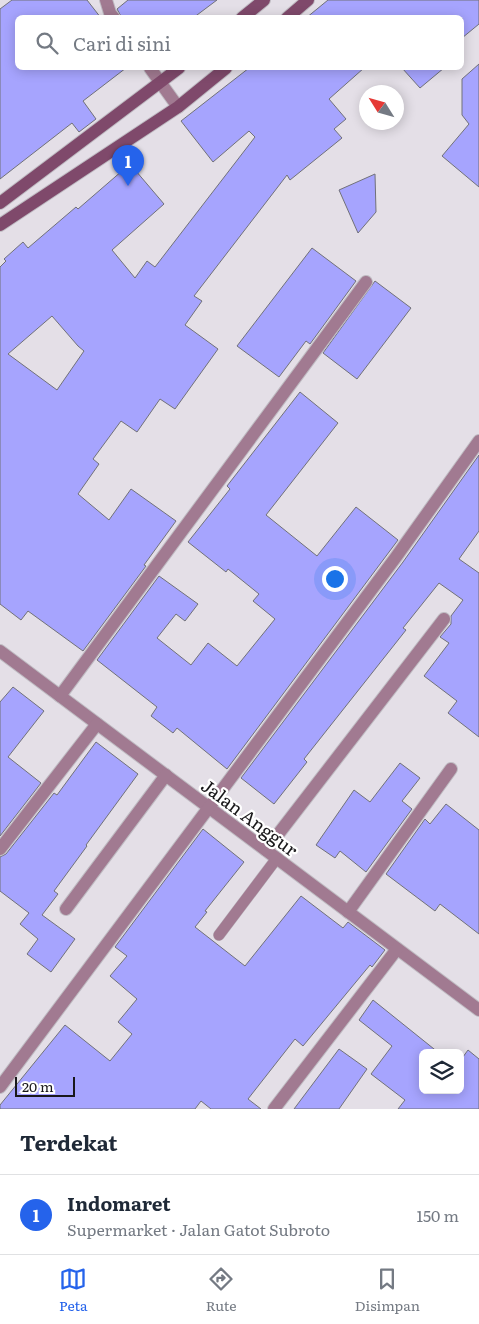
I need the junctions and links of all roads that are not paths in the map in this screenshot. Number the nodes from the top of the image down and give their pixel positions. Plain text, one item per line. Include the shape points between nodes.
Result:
1 (106, 0) edge
2 (264, 0) edge
3 (308, 0) edge
4 (113, 15) edge
5 (246, 15) edge
6 (290, 15) edge
7 (151, 70) edge
8 (176, 70) edge
9 (224, 70) edge
10 (160, 82) junction
11 (178, 107) junction
12 (0, 204) edge
13 (0, 225) edge
14 (366, 282) dead end
15 (479, 441) edge
16 (444, 618) dead end
17 (0, 651) edge
18 (60, 696) junction
19 (98, 724) junction
20 (451, 769) dead end
21 (166, 775) junction
22 (208, 808) junction
23 (0, 849) edge
24 (266, 850) junction
25 (276, 858) junction
26 (66, 909) dead end
27 (348, 912) junction
28 (218, 935) dead end
29 (397, 949) junction
30 (479, 1010) edge
31 (0, 1087) edge
32 (274, 1109) edge

1 - 4 street
2 - 5 main road
3 - 6 main road
7 - 10 street
8 - 10 main road
9 - 11 main road
10 - 11 street
10 - 12 main road
11 - 13 main road
14 - 18 street
15 - 22 street
16 - 24 street
17 - 18 street, Jalan Anggur
18 - 19 street, Jalan Anggur
19 - 21 street, Jalan Anggur
19 - 23 street
20 - 27 street
21 - 22 street, Jalan Anggur
21 - 26 street
22 - 24 street, Jalan Anggur
22 - 31 street
24 - 25 street, Jalan Anggur
25 - 27 street, Jalan Anggur
25 - 28 lane
27 - 29 street, Jalan Anggur
29 - 30 street, Jalan Anggur
29 - 32 street

